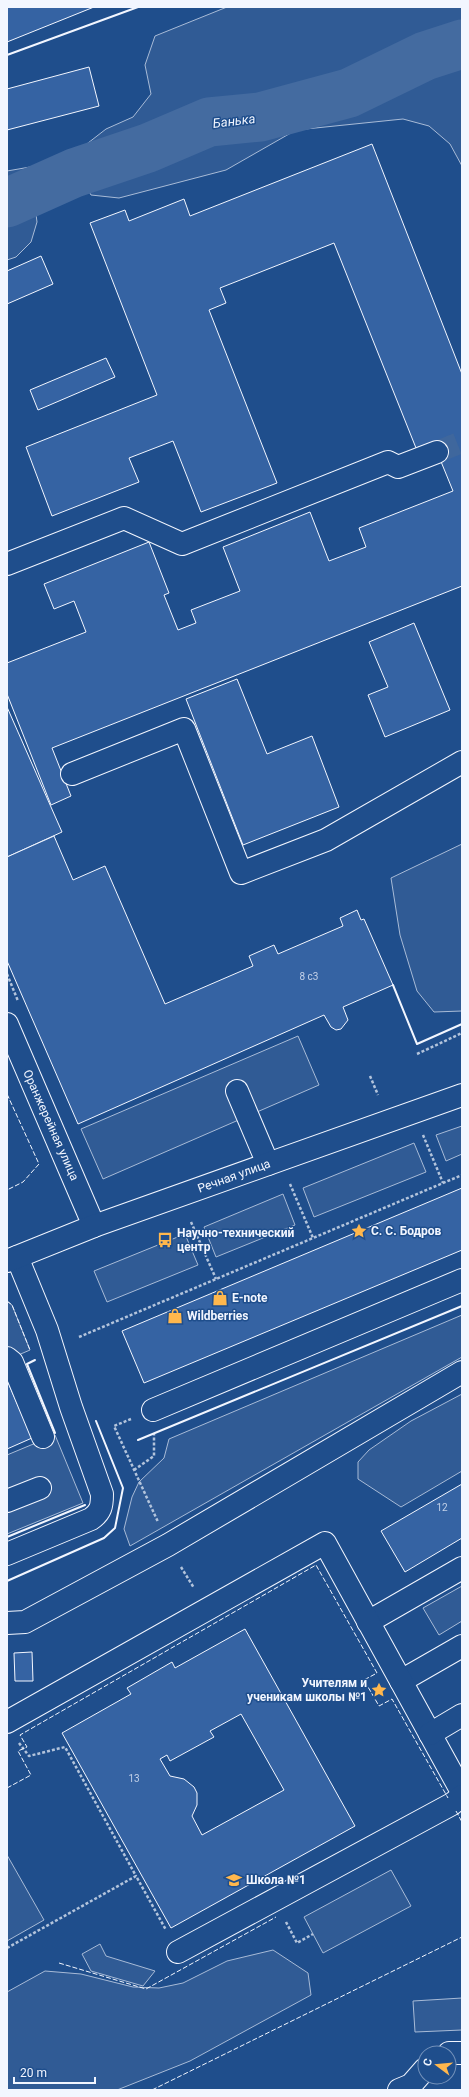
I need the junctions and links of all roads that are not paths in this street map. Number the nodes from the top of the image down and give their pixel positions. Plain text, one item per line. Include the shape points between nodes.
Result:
1 (437, 452) tunnel mouth
2 (7, 564) edge
3 (462, 762) edge
4 (72, 774) dead end
5 (7, 1024) edge
6 (237, 1091) dead end
7 (462, 1095) edge
8 (268, 1164) junction
9 (94, 1226) junction
10 (12, 1259) edge
11 (462, 1280) edge
12 (7, 1358) edge
13 (462, 1372) edge
14 (154, 1410) road end
15 (43, 1437) dead end
16 (40, 1488) dead end
17 (7, 1501) edge
18 (7, 1554) edge
19 (462, 1568) edge
20 (368, 1622) junction
21 (7, 1623) edge
22 (462, 1646) edge
23 (401, 1681) junction
24 (462, 1715) edge
25 (7, 1722) edge
26 (430, 1734) junction
27 (462, 1792) edge
28 (462, 1796) edge
29 (178, 1952) road end
30 (417, 2078) edge
31 (399, 2090) edge

1 - 2 main road via 398,467 388,462 182,544 124,518
3 - 4 main road via 326,840 241,874 184,729
5 - 9 main road, Оранжерейная улица
6 - 8 main road
7 - 8 main road, Речная улица
8 - 9 main road, Речная улица
9 - 10 main road, Речная улица
10 - 18 main road via 46,1330 102,1494 101,1509 91,1519
11 - 14 main road
12 - 15 main road via 12,1362
13 - 21 main road via 168,1545 25,1622
16 - 17 main road
19 - 20 main road
20 - 23 main road
20 - 25 main road via 325,1543
22 - 23 main road
23 - 26 main road
24 - 26 main road
26 - 27 main road
28 - 29 main road via 452,1804
30 - 31 main road via 411,2085

